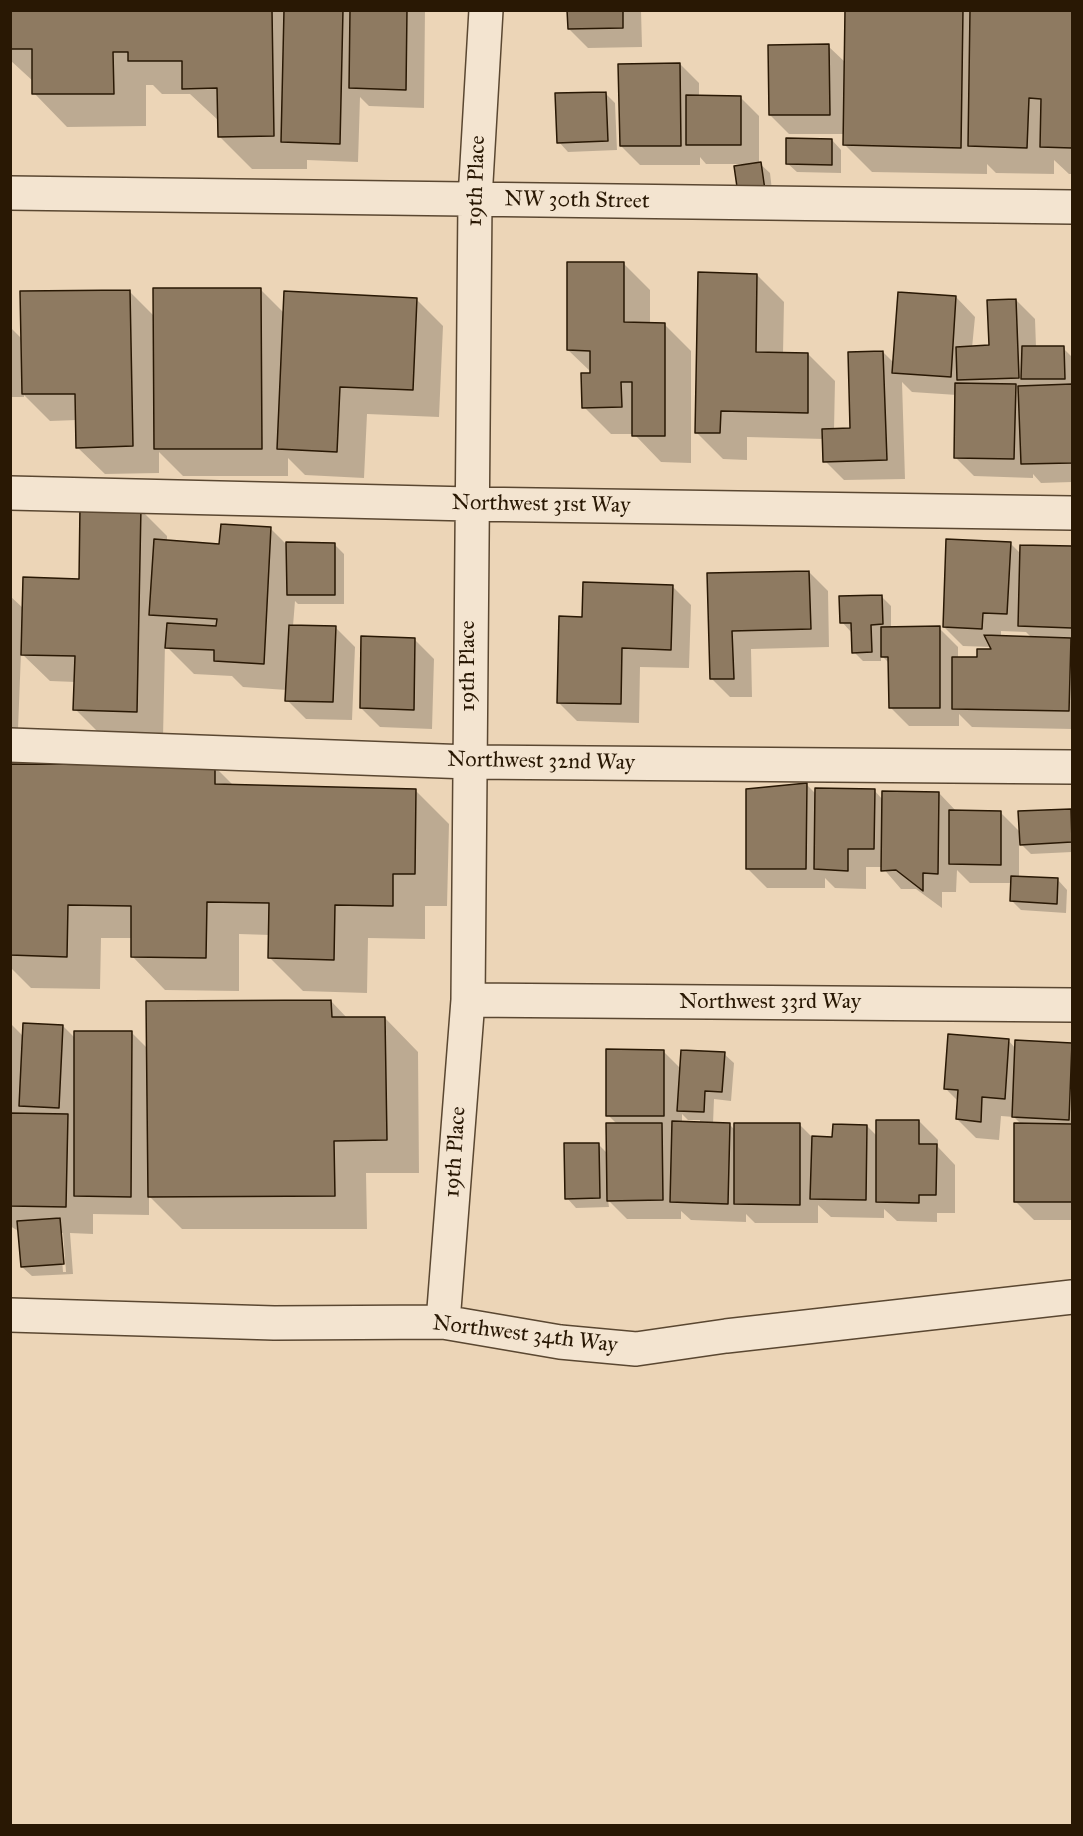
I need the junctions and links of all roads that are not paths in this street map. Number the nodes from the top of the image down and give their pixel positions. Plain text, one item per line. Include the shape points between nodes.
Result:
1 (486, 10) edge
2 (10, 193) edge
3 (475, 199) junction
4 (1072, 207) edge
5 (10, 493) edge
6 (471, 504) junction
7 (1072, 513) edge
8 (10, 746) edge
9 (469, 762) junction
10 (1072, 767) edge
11 (468, 1000) junction
12 (1072, 1005) edge
13 (1072, 1297) edge
14 (10, 1315) edge
15 (443, 1322) junction

1 - 3 street, 19th Place
2 - 3 street, NW 30th Street
3 - 4 street, NW 30th Street
3 - 6 street, 19th Place
5 - 6 street, Northwest 31st Way
6 - 7 street, Northwest 31st Way
6 - 9 street, 19th Place
8 - 9 street, Northwest 32nd Way
9 - 10 street, Northwest 32nd Way
9 - 11 street, 19th Place
11 - 12 street, Northwest 33rd Way
11 - 15 street, 19th Place
13 - 15 street, Northwest 34th Way via 636,1348 560,1342
14 - 15 street, Northwest 34th Way via 274,1323

